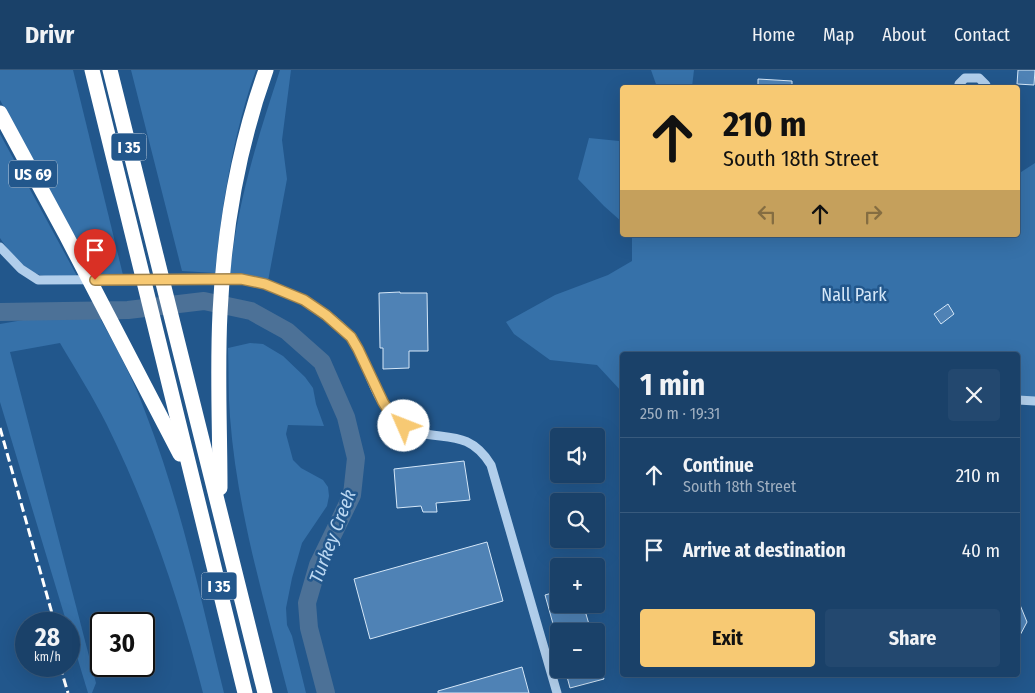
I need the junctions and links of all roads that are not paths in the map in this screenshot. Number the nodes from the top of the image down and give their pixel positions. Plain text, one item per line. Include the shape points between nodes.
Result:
1 (92, 70) edge
2 (110, 70) edge
3 (266, 70) edge
4 (965, 74) edge
5 (959, 85) edge
6 (986, 85) edge
7 (0, 113) edge
8 (0, 247) edge
9 (1020, 400) edge
10 (1035, 401) edge
11 (193, 480) junction
12 (220, 512) junction
13 (246, 693) edge
14 (265, 693) edge
15 (558, 693) edge

1 - 11 highway, I 35
2 - 12 highway, I 35
3 - 12 highway via 243,142 227,230 220,314
4 - 5 street
4 - 6 street via 979,78
7 - 11 highway, US 69
8 - 15 street via 21,269 38,280 248,280 304,300 326,315 351,337 383,402 395,418 418,433 462,439 482,452 494,471
9 - 10 street
11 - 13 highway, I 35
12 - 14 highway, I 35

